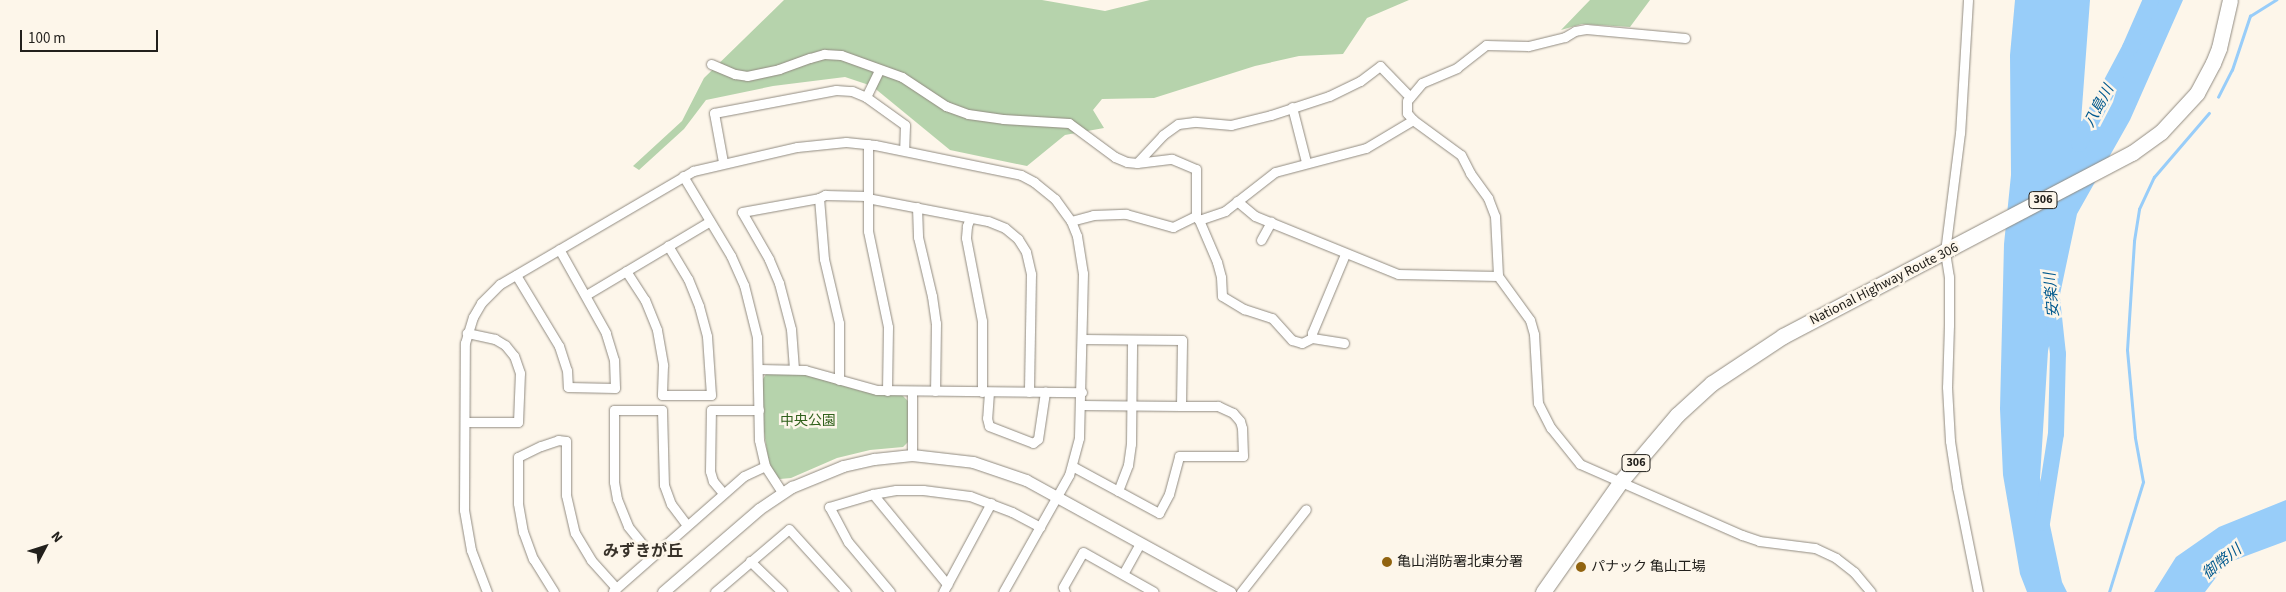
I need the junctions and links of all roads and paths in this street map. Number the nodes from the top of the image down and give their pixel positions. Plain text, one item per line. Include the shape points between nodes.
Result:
1 (1968, 0) edge
2 (2230, 0) edge
3 (1685, 38) dead end
4 (711, 64) dead end
5 (879, 70) junction
6 (866, 97) junction
7 (1410, 97) junction
8 (1292, 107) junction
9 (1413, 120) junction
10 (868, 144) junction
11 (904, 150) junction
12 (723, 162) junction
13 (1306, 162) junction
14 (1137, 163) junction
15 (682, 176) junction
16 (867, 197) junction
17 (818, 198) junction
18 (1237, 202) junction
19 (917, 206) junction
20 (970, 218) junction
21 (1198, 218) junction
22 (710, 221) junction
23 (1071, 221) junction
24 (1271, 222) junction
25 (1261, 240) dead end
26 (668, 246) junction
27 (559, 249) junction
28 (1950, 250) junction
29 (1345, 254) junction
30 (626, 271) junction
31 (516, 274) junction
32 (1498, 276) junction
33 (586, 295) junction
34 (467, 333) junction
35 (1312, 338) junction
36 (1082, 339) junction
37 (1132, 341) junction
38 (1344, 344) dead end
39 (760, 369) junction
40 (794, 370) junction
41 (839, 380) junction
42 (887, 391) junction
43 (935, 391) junction
44 (912, 392) junction
45 (986, 392) junction
46 (1029, 392) junction
47 (1045, 392) junction
48 (1082, 392) junction
49 (1082, 405) junction
50 (1132, 406) junction
51 (1181, 406) junction
52 (759, 410) junction
53 (465, 422) junction
54 (912, 455) junction
55 (765, 466) junction
56 (1072, 466) junction
57 (1621, 481) junction
58 (1118, 491) junction
59 (782, 492) junction
60 (723, 493) junction
61 (873, 494) junction
62 (1057, 497) junction
63 (991, 503) junction
64 (1306, 509) dead end
65 (688, 525) junction
66 (1040, 527) junction
67 (1140, 543) junction
68 (652, 556) junction
69 (750, 561) junction
70 (1123, 574) junction
71 (945, 588) edge
72 (614, 590) edge
73 (487, 592) edge
74 (554, 592) edge
75 (663, 592) edge
76 (715, 592) edge
77 (782, 592) edge
78 (846, 592) edge
79 (890, 592) edge
80 (1004, 592) edge
81 (1065, 592) edge
82 (1154, 592) edge
83 (1230, 592) edge
84 (1241, 592) edge
85 (1543, 592) edge
86 (1871, 592) edge
87 (1978, 592) edge

1 - 28 street
2 - 28 highway, National Highway Route 306 / 306 via 2219,48 2197,93 2171,123 2132,154
3 - 7 street via 1586,28 1528,46 1486,45 1457,68 1422,84
4 - 5 street via 747,76 817,56 841,55
5 - 6 street
5 - 14 street via 902,77 946,106 968,114 1068,123 1116,157
6 - 11 street via 905,125
6 - 12 street via 846,90 826,91 714,113
7 - 8 street via 1380,66 1350,86 1311,103
7 - 9 street via 1407,113
8 - 13 street
8 - 14 street via 1231,125 1178,124
9 - 13 street via 1366,148
9 - 32 street via 1460,155 1488,198 1495,216
10 - 11 street
10 - 12 street via 828,143
10 - 16 street
11 - 23 street via 1020,175 1048,192
12 - 15 street
13 - 18 street via 1275,172
14 - 21 street via 1172,159 1196,169
15 - 22 street
15 - 27 street
16 - 17 street
16 - 19 street
16 - 42 street via 871,252 888,327
17 - 40 street via 742,212 779,283 791,329
17 - 41 street via 824,259 840,322
18 - 21 street via 1225,210
18 - 24 street
19 - 20 street
19 - 43 street via 920,250 936,323
20 - 45 street via 966,238 982,320
20 - 46 street via 1005,228 1018,239 1026,252 1031,274
21 - 23 street via 1173,227 1126,214 1093,215
21 - 35 street via 1217,262 1222,296 1244,309 1272,318 1292,340 1302,343
22 - 26 street
22 - 39 street via 744,285 757,337
23 - 36 street via 1083,260
24 - 25 street
24 - 29 street
26 - 30 street
26 - 30 street via 699,306 708,344 711,395 662,395 663,365 656,330 644,300
27 - 31 street
27 - 33 street
28 - 57 highway, National Highway Route 306 / 306 via 1783,336 1712,383 1677,415
28 - 87 street via 1947,387 1950,441 1965,536
29 - 32 street via 1398,274
29 - 35 street
30 - 33 street
31 - 33 street via 559,346 567,370 568,388 615,388 612,350
31 - 34 street via 486,296
32 - 57 street via 1530,320 1534,334 1538,403 1551,428 1580,464
34 - 53 street
34 - 53 street via 495,338 505,345 514,356 520,373 518,426
35 - 38 street
36 - 37 street
36 - 48 street
37 - 50 street
37 - 51 street via 1182,340
39 - 40 street
39 - 52 street
40 - 41 street
41 - 42 street
42 - 44 street
43 - 44 street
43 - 45 street
44 - 54 street
45 - 46 street
45 - 47 street via 989,426 1033,443 1038,439
46 - 47 street
47 - 48 street
48 - 49 street
49 - 50 street
49 - 56 street
50 - 51 street
50 - 58 street via 1130,456
51 - 58 street via 1218,406 1233,413 1242,428 1243,456 1179,456 1159,513
52 - 55 street via 759,440
52 - 60 street via 711,410 710,471 713,481
53 - 73 street via 465,524
54 - 59 street via 843,466
54 - 62 street via 954,458 989,466 1026,480
55 - 59 street
55 - 60 street via 744,476
56 - 58 street
56 - 62 street
57 - 85 highway, National Highway Route 306 / 306
57 - 86 street via 1751,538 1815,548 1854,572
59 - 75 street
60 - 65 street
61 - 63 street via 922,490 970,496
61 - 71 street
61 - 79 street via 829,507 848,542
62 - 66 street
62 - 67 street
63 - 66 street
63 - 71 street
64 - 84 street
65 - 68 street
65 - 68 street via 671,504 664,485 662,410 614,410 617,499 628,526
66 - 80 street
67 - 70 street
67 - 83 street
68 - 72 street
69 - 76 street
69 - 77 street
69 - 78 street via 789,529
70 - 81 street via 1082,552 1063,587
70 - 82 street
72 - 74 street via 576,533 566,494 566,441 558,440 518,457 519,511 523,532 533,559

